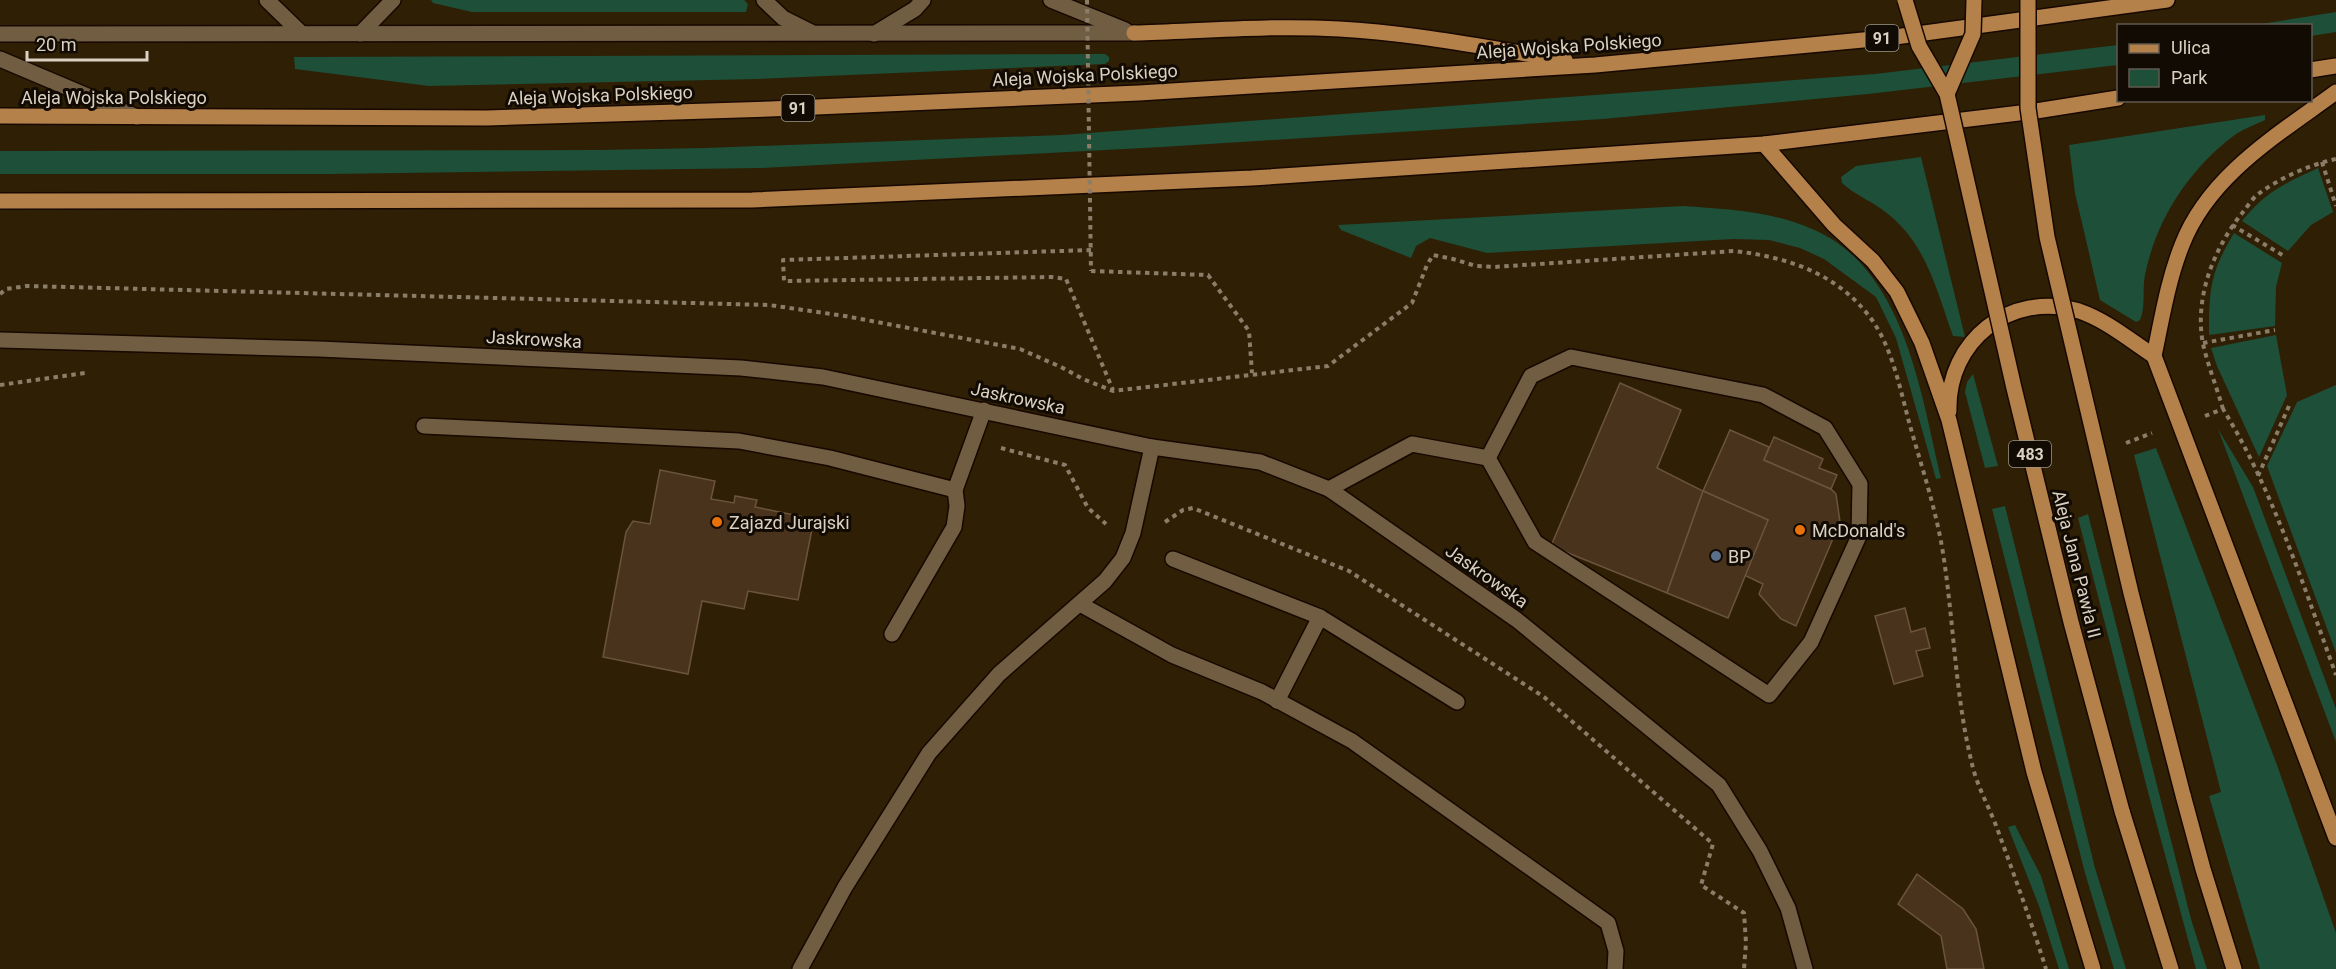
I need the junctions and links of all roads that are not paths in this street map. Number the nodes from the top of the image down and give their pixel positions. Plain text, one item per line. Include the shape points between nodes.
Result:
1 (267, 0) edge
2 (393, 0) edge
3 (764, 0) edge
4 (923, 0) edge
5 (1052, 0) edge
6 (1905, 0) edge
7 (1974, 0) edge
8 (2028, 0) edge
9 (2167, 0) edge
10 (300, 33) junction
11 (814, 33) junction
12 (1134, 33) junction
13 (0, 34) edge
14 (360, 34) junction
15 (874, 34) junction
16 (0, 59) edge
17 (1595, 65) junction
18 (2336, 66) edge
19 (2312, 70) edge
20 (2336, 92) edge
21 (1947, 94) junction
22 (2117, 99) edge
23 (0, 116) edge
24 (137, 117) junction
25 (1764, 144) junction
26 (0, 201) edge
27 (0, 340) edge
28 (2154, 356) junction
29 (984, 410) junction
30 (1949, 420) junction
31 (424, 426) dead end
32 (1152, 447) junction
33 (1488, 458) junction
34 (1329, 489) junction
35 (955, 490) junction
36 (1173, 559) dead end
37 (1080, 604) junction
38 (1320, 617) junction
39 (892, 634) dead end
40 (1277, 701) junction
41 (1457, 702) dead end
42 (2336, 837) edge
43 (800, 969) edge
44 (1615, 969) edge
45 (1805, 969) edge
46 (2093, 969) edge
47 (2171, 969) edge
48 (2234, 969) edge

1 - 10 street
2 - 14 street
3 - 11 street via 783,18
4 - 15 street
5 - 12 street
6 - 21 main road, Aleja Jana Pawła II, bridge via 1919,46
7 - 21 main road, bridge via 1973,34
8 - 48 main road, bridge via 2028,108 2047,237 2131,593 2203,869
9 - 17 main road, Aleja Wojska Polskiego / 91 via 1894,37
10 - 13 street
10 - 14 street
11 - 14 street
11 - 15 street
12 - 15 street
12 - 17 main road via 1340,29
16 - 24 street
17 - 24 main road, Aleja Wojska Polskiego / 91 via 1138,93 770,109 487,118
18 - 19 main road
20 - 28 main road via 2232,171 2203,205 2182,243 2168,285
21 - 47 main road, Aleja Jana Pawła II / 483, bridge via 2071,622 2122,811
22 - 25 main road
23 - 24 main road, Aleja Wojska Polskiego / 91
25 - 26 main road via 1252,178 752,200
25 - 30 main road via 1897,292 1922,343
27 - 29 street, Jaskrowska via 319,349 741,368 823,377
28 - 30 main road via 2080,311 2031,307 1990,324 1974,338 1953,376
28 - 42 main road
29 - 32 street, Jaskrowska
29 - 35 street
30 - 46 main road via 2034,772
31 - 35 street via 739,441 830,458
32 - 34 street, Jaskrowska via 1260,462
32 - 37 street via 1133,533 1123,558
33 - 33 street via 1535,542 1769,695 1811,642 1859,536 1860,484 1825,428 1763,395 1571,357 1531,376
33 - 34 street via 1412,444
34 - 45 street, Jaskrowska via 1517,620 1719,785 1760,851 1788,908
35 - 39 street via 954,527
36 - 38 street
37 - 40 street via 1172,655
37 - 43 street via 999,675 929,753 845,887
38 - 40 street
38 - 41 street
40 - 44 street via 1352,741 1608,923 1616,951

